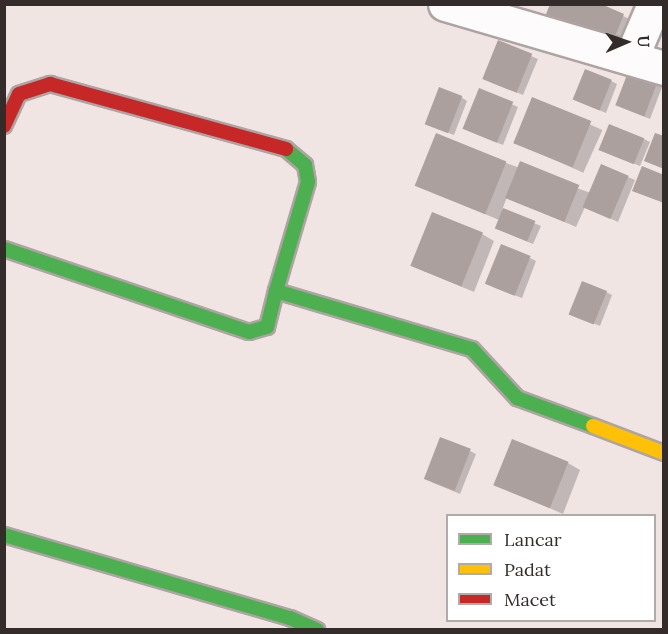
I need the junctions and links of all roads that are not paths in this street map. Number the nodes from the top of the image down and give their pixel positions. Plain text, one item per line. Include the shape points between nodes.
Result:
1 (445, 4) edge
2 (654, 4) edge
3 (631, 58) junction
4 (663, 68) edge
5 (4, 126) edge
6 (4, 249) edge
7 (276, 291) junction
8 (663, 453) edge
9 (4, 535) edge
10 (318, 630) edge

1 - 3 street
2 - 3 street
3 - 4 street
5 - 7 street via 19,94 50,84 296,153 305,165 308,182
6 - 7 street via 249,332 267,327
7 - 8 street via 472,349 517,398
9 - 10 street via 290,618

